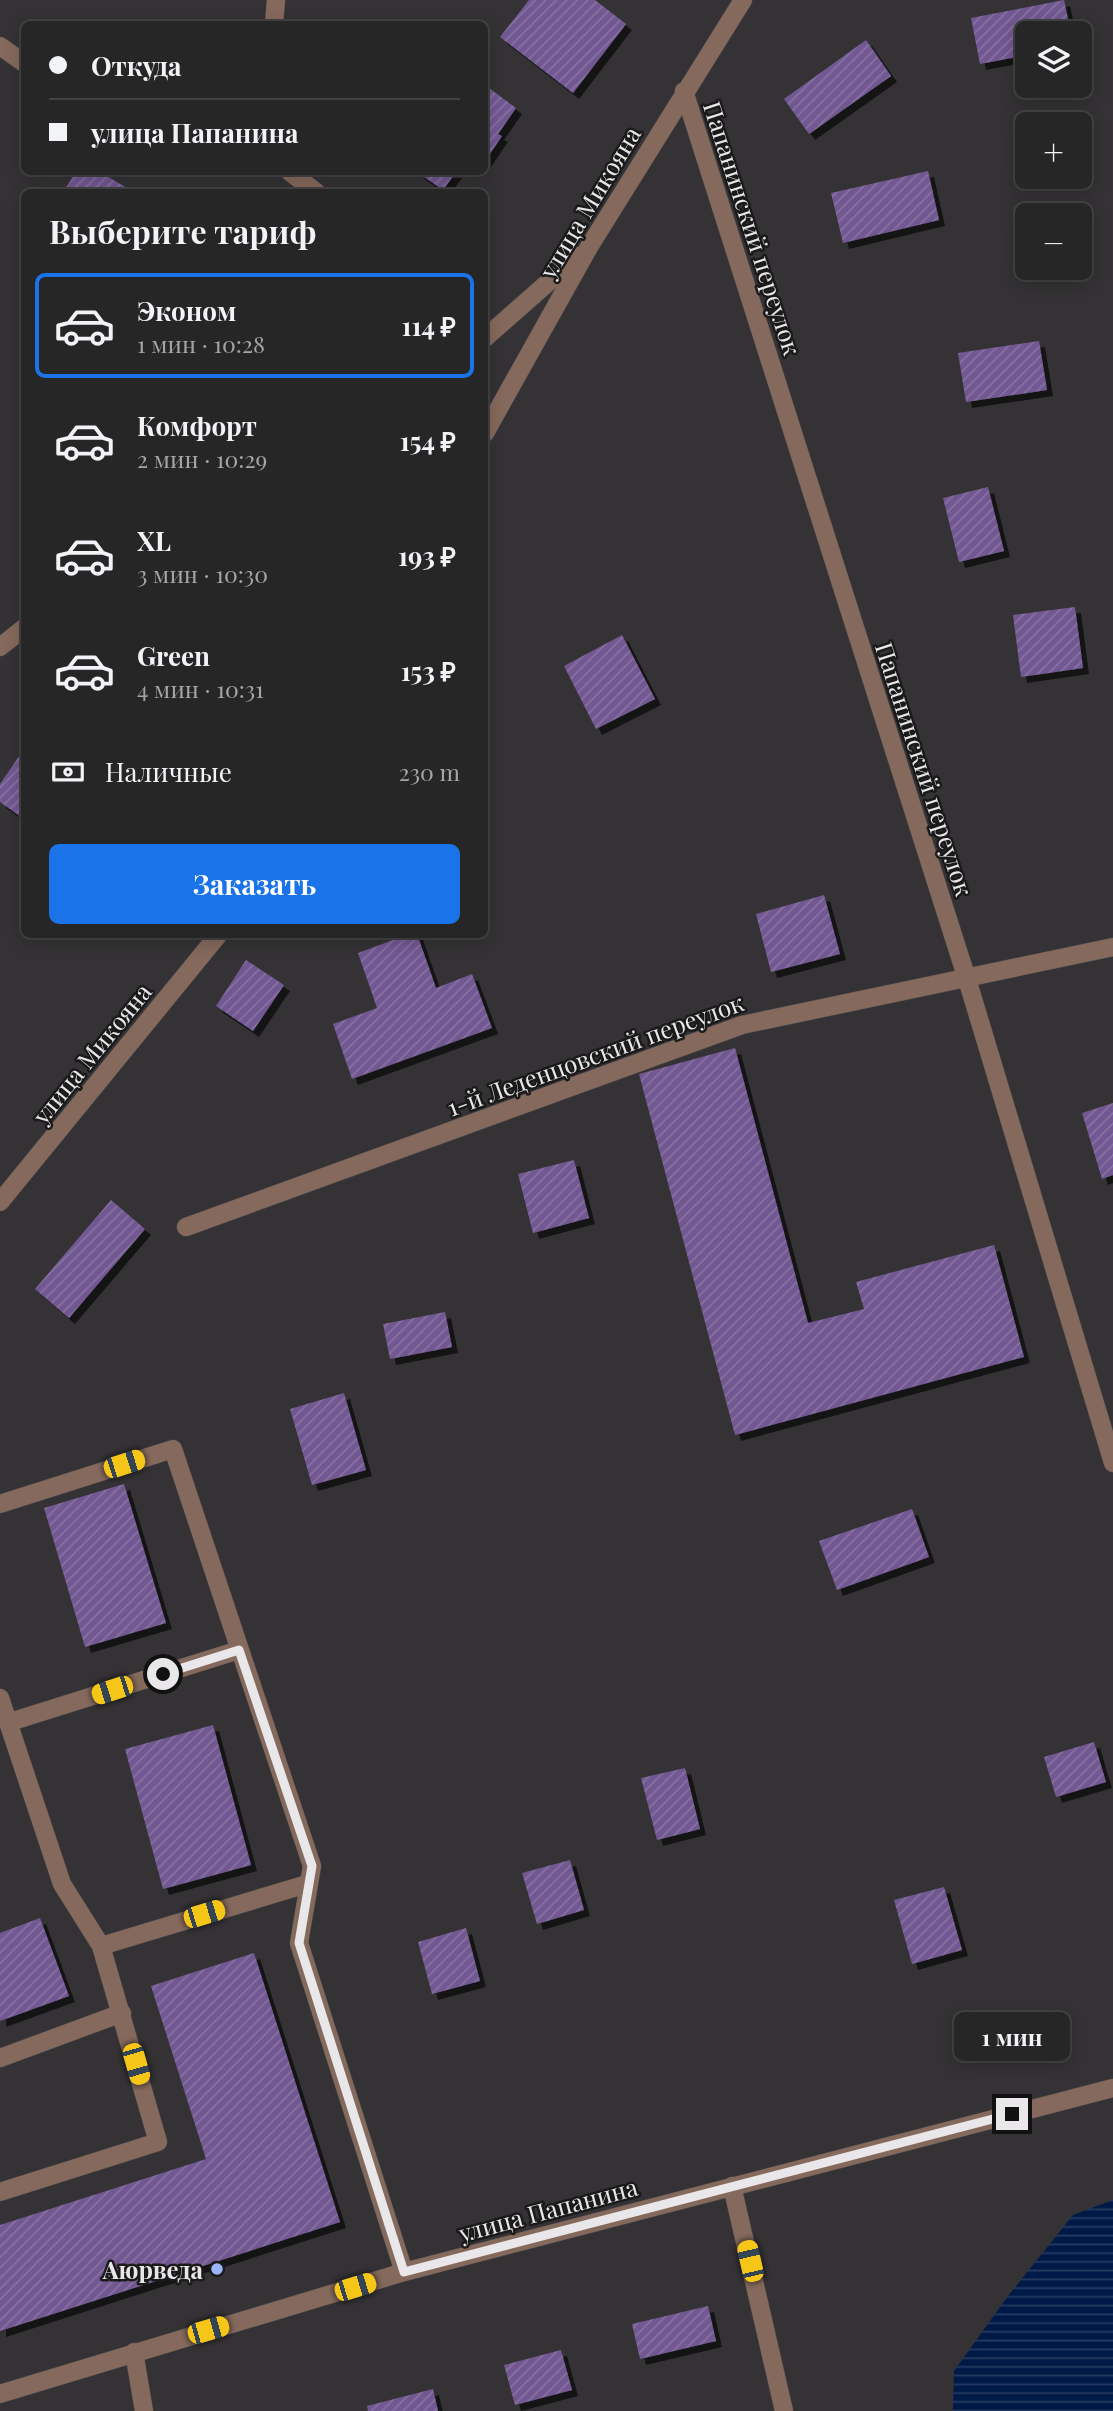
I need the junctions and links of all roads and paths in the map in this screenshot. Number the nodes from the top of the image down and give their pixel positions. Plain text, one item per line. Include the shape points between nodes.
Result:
1 (276, 0) edge
2 (743, 0) edge
3 (274, 21) edge
4 (0, 46) edge
5 (21, 60) edge
6 (684, 91) junction
7 (294, 175) edge
8 (312, 189) edge
9 (589, 247) junction
10 (488, 331) edge
11 (488, 428) edge
12 (21, 630) edge
13 (0, 647) edge
14 (216, 938) edge
15 (1113, 947) edge
16 (967, 979) junction
17 (0, 1202) edge
18 (186, 1227) dead end
19 (1113, 1463) edge
20 (0, 1504) edge
21 (239, 1650) junction
22 (0, 1698) edge
23 (10, 1722) junction
24 (307, 1884) junction
25 (101, 1945) junction
26 (122, 2012) junction
27 (0, 2058) edge
28 (1113, 2088) edge
29 (732, 2186) junction
30 (0, 2192) edge
31 (404, 2272) junction
32 (134, 2352) junction
33 (0, 2394) edge
34 (144, 2411) edge
35 (784, 2411) edge

1 - 3 street
2 - 6 street, улица Микояна
4 - 5 street
6 - 9 street, улица Микояна
6 - 16 street, Папанинский переулок
7 - 8 street
9 - 10 street
9 - 11 street, улица Микояна
12 - 13 street
14 - 17 street, улица Микояна
15 - 16 street, 1-й Леденцовский переулок
16 - 18 street, 1-й Леденцовский переулок via 742,1024
16 - 19 street, Папанинский переулок
20 - 21 street via 173,1449
21 - 23 street
21 - 24 street via 312,1866
22 - 23 street
23 - 25 street via 62,1884
24 - 25 street
24 - 31 street via 299,1943
25 - 26 street
26 - 27 street
26 - 30 street via 158,2142
28 - 29 street, улица Папанина
29 - 31 street, улица Папанина
29 - 35 street
31 - 32 street, улица Папанина
32 - 33 street, улица Папанина
32 - 34 street

